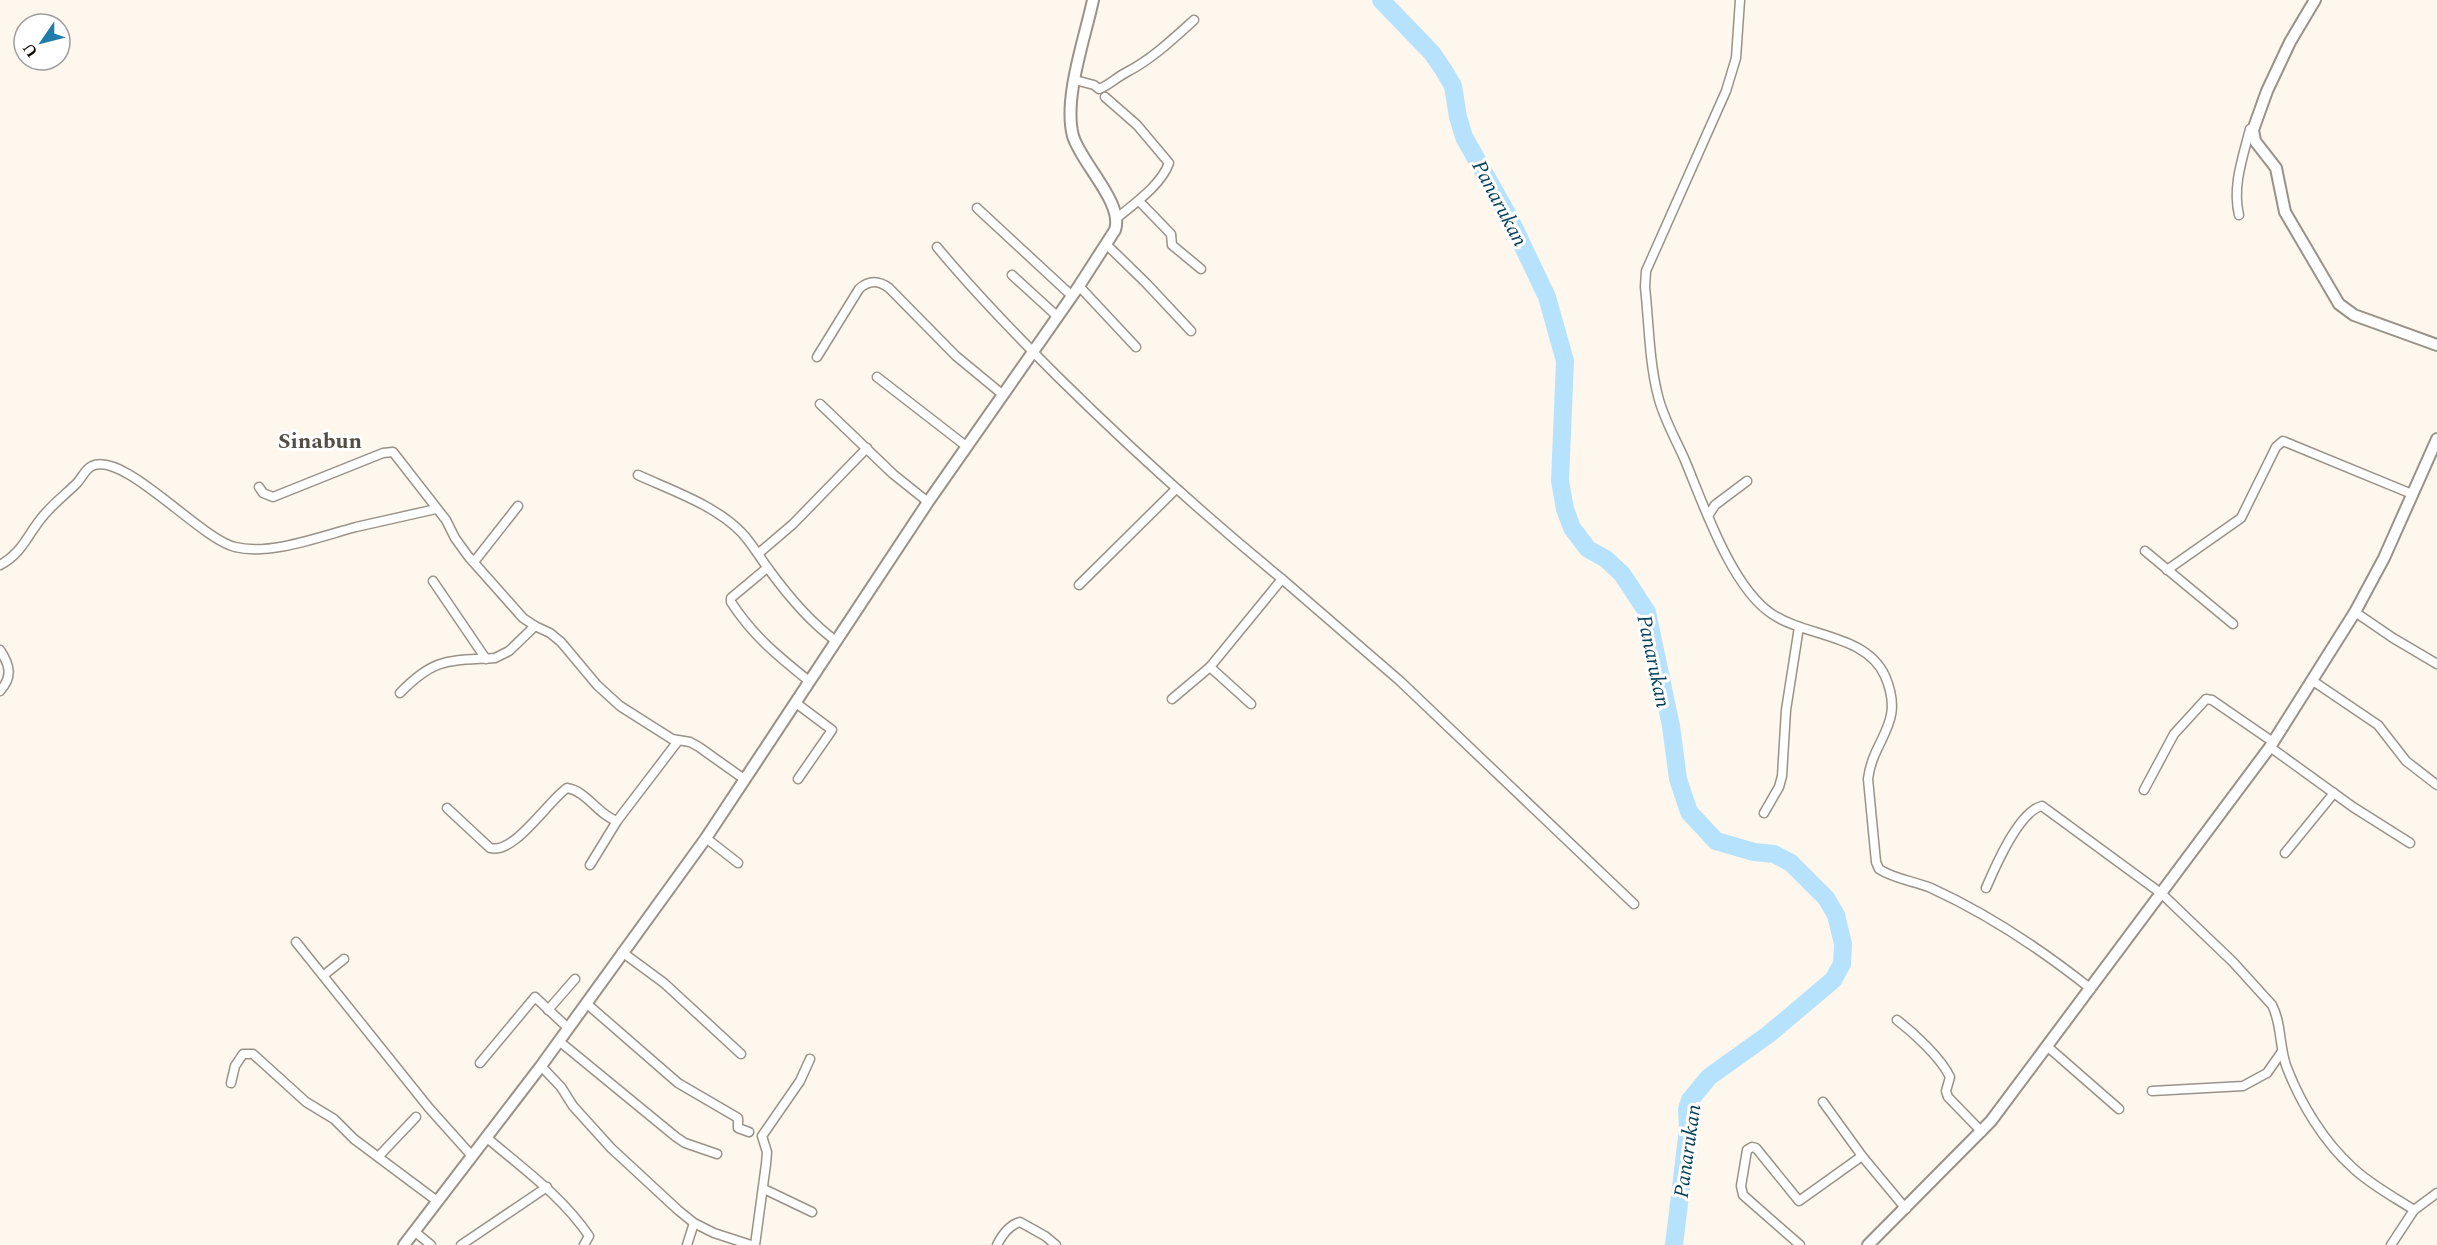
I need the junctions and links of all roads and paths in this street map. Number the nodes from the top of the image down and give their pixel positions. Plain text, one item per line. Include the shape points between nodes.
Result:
1 (1093, 0) edge
2 (1740, 0) edge
3 (2315, 0) edge
4 (1194, 20) dead end
5 (1075, 80) junction
6 (1105, 97) dead end
7 (2253, 130) junction
8 (1139, 201) junction
9 (977, 208) dead end
10 (2239, 214) dead end
11 (1117, 218) junction
12 (1107, 245) junction
13 (937, 247) dead end
14 (1201, 269) dead end
15 (1012, 275) dead end
16 (1079, 286) junction
17 (1072, 296) junction
18 (1058, 316) junction
19 (1191, 331) dead end
20 (2437, 345) edge
21 (1136, 347) dead end
22 (1033, 352) junction
23 (817, 357) dead end
24 (877, 377) dead end
25 (1002, 394) junction
26 (820, 404) dead end
27 (2437, 439) edge
28 (966, 447) junction
29 (867, 448) junction
30 (638, 475) dead end
31 (1747, 481) dead end
32 (259, 487) dead end
33 (1176, 489) junction
34 (2412, 494) junction
35 (928, 502) junction
36 (518, 506) dead end
37 (436, 509) junction
38 (1708, 516) junction
39 (2145, 551) dead end
40 (759, 553) junction
41 (474, 562) junction
42 (0, 565) edge
43 (768, 567) junction
44 (2167, 570) junction
45 (1282, 579) junction
46 (433, 581) dead end
47 (1079, 585) dead end
48 (2355, 612) junction
49 (2233, 624) dead end
50 (535, 626) junction
51 (1799, 627) junction
52 (836, 641) junction
53 (0, 650) edge
54 (486, 658) junction
55 (2437, 664) edge
56 (1210, 667) junction
57 (809, 681) junction
58 (2313, 681) junction
59 (0, 691) edge
60 (400, 693) dead end
61 (1172, 699) dead end
62 (796, 703) junction
63 (1251, 704) dead end
64 (678, 741) junction
65 (2272, 745) junction
66 (744, 779) junction
67 (798, 779) dead end
68 (2437, 784) edge
69 (2144, 790) dead end
70 (2334, 793) junction
71 (447, 808) dead end
72 (1764, 813) dead end
73 (617, 821) junction
74 (706, 838) junction
75 (2410, 843) dead end
76 (2285, 853) dead end
77 (738, 863) dead end
78 (590, 865) dead end
79 (1986, 888) dead end
80 (2162, 894) junction
81 (1634, 904) dead end
82 (296, 942) dead end
83 (622, 952) junction
84 (344, 959) dead end
85 (324, 975) junction
86 (575, 979) dead end
87 (2091, 989) junction
88 (586, 1003) junction
89 (549, 1010) junction
90 (1897, 1020) dead end
91 (568, 1028) junction
92 (559, 1041) junction
93 (2048, 1047) junction
94 (2281, 1053) junction
95 (741, 1054) dead end
96 (810, 1059) dead end
97 (480, 1063) dead end
98 (541, 1066) junction
99 (231, 1083) dead end
100 (2152, 1092) dead end
101 (1823, 1102) dead end
102 (2119, 1109) dead end
103 (416, 1117) dead end
104 (749, 1132) dead end
105 (1982, 1132) junction
106 (486, 1137) junction
107 (717, 1154) dead end
108 (379, 1156) junction
109 (472, 1156) junction
110 (1862, 1156) junction
111 (547, 1187) junction
112 (764, 1189) junction
113 (2437, 1193) edge
114 (437, 1201) junction
115 (1906, 1209) junction
116 (2415, 1210) junction
117 (812, 1212) dead end
118 (694, 1223) junction
119 (414, 1231) junction
120 (404, 1245) edge
121 (431, 1245) edge
122 (461, 1245) edge
123 (584, 1245) edge
124 (687, 1245) edge
125 (753, 1245) edge
126 (997, 1245) edge
127 (1056, 1245) edge
128 (1800, 1245) edge
129 (1868, 1245) edge
130 (2391, 1245) edge

1 - 5 street
2 - 38 street via 1736,58 1726,92 1648,265 1645,280 1658,399
3 - 7 street via 2290,42
4 - 5 street via 1140,66 1109,85 1099,89
5 - 11 street via 1070,110 1074,138
6 - 8 street via 1137,125 1169,163
7 - 10 street via 2250,129 2238,180
7 - 20 street via 2256,143 2276,168 2285,212 2339,304 2354,315
8 - 11 street
8 - 14 street via 1171,234 1172,244
9 - 17 street
11 - 12 street via 1117,227
12 - 16 street
12 - 19 street
13 - 22 street
15 - 18 street
16 - 17 street
16 - 21 street
17 - 18 street
18 - 22 street
22 - 25 street
22 - 33 street
23 - 25 street via 859,289 868,282 876,282 889,288 956,356
24 - 28 street
25 - 28 street
26 - 29 street
27 - 34 street
28 - 35 street
29 - 35 street
29 - 40 street
30 - 40 street via 704,505 743,534
31 - 38 street via 1719,502
32 - 37 street via 273,497 393,452
33 - 45 street
33 - 47 street
34 - 44 street via 2283,441 2276,447 2241,518
34 - 48 street
35 - 52 street
36 - 41 street
37 - 41 street
37 - 42 street via 317,540 237,547 203,530 123,470 97,465 86,470 79,482 55,501 16,555
38 - 51 street via 1750,592 1772,614
39 - 44 street
40 - 43 street
41 - 50 street via 523,618
43 - 52 street via 812,622
43 - 57 street via 730,602 766,648
44 - 49 street
45 - 56 street
45 - 81 street via 1400,681
46 - 54 street
48 - 55 street
48 - 58 street
50 - 54 street via 509,651
50 - 64 street via 561,642 609,697 658,732
51 - 72 street via 1786,710 1782,776
51 - 87 street via 1868,654 1887,682 1891,716 1868,779 1879,869 1931,888 1994,922
52 - 57 street
53 - 59 street via 10,668 9,680
54 - 60 street via 441,663 420,674
56 - 61 street
56 - 63 street
57 - 62 street
58 - 65 street
58 - 68 street via 2378,724 2406,761
62 - 66 street
62 - 67 street via 832,730
64 - 66 street via 699,747
64 - 73 street
65 - 69 street via 2206,699 2174,734
65 - 70 street
65 - 80 street
66 - 74 street
70 - 75 street
70 - 76 street
71 - 73 street via 496,850 519,836 567,788 576,790
73 - 78 street
74 - 77 street
74 - 83 street
79 - 80 street via 2012,836 2034,809 2042,806
80 - 87 street
80 - 94 street via 2272,1005
82 - 85 street
83 - 88 street
83 - 95 street via 664,983
84 - 85 street
85 - 109 street
86 - 89 street
87 - 93 street
88 - 91 street
88 - 104 street via 663,1072 737,1117 738,1128
89 - 91 street
89 - 97 street via 535,997
90 - 105 street via 1945,1070 1950,1077 1948,1097
91 - 92 street
92 - 98 street
92 - 107 street via 676,1137
93 - 102 street
93 - 105 street
94 - 100 street via 2267,1073 2243,1086
94 - 116 street via 2331,1146 2371,1182
96 - 112 street via 800,1081 764,1131
98 - 106 street
98 - 118 street via 611,1148
99 - 108 street via 243,1054 253,1054 306,1102
101 - 110 street
103 - 108 street
105 - 115 street
106 - 109 street
106 - 111 street
108 - 114 street
109 - 114 street
110 - 115 street
110 - 128 street via 1799,1201 1755,1148 1747,1150 1743,1195
111 - 122 street
111 - 123 street via 587,1233 589,1238
112 - 117 street
112 - 125 street
113 - 116 street
114 - 119 street
115 - 129 street
116 - 130 street
118 - 124 street
118 - 125 street
119 - 120 street
119 - 121 street
126 - 127 street via 1008,1229 1020,1222

